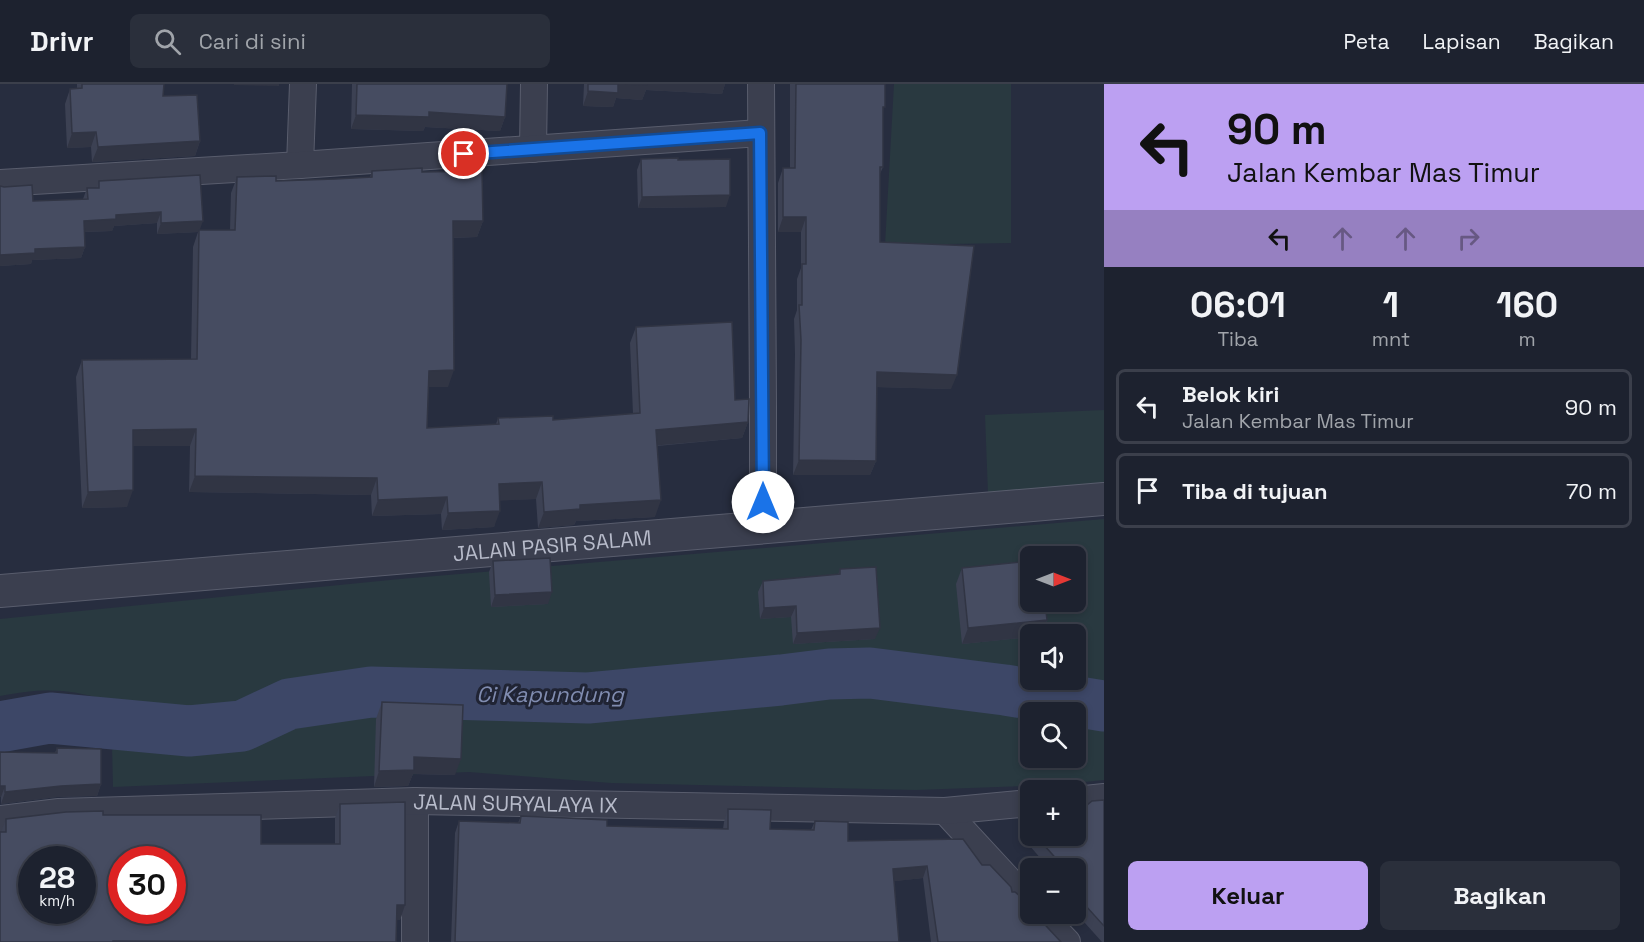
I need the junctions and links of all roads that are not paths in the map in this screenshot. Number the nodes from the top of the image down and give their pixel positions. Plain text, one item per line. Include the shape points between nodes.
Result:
1 (303, 84) edge
2 (534, 84) edge
3 (761, 84) edge
4 (760, 133) junction
5 (533, 149) junction
6 (300, 165) junction
7 (0, 183) edge
8 (1104, 498) edge
9 (760, 529) junction
10 (0, 591) edge
11 (1104, 797) edge
12 (1086, 799) edge
13 (415, 801) junction
14 (1020, 804) edge
15 (945, 811) junction
16 (0, 819) edge
17 (1020, 892) edge
18 (1050, 924) edge
19 (415, 942) edge
20 (1067, 942) edge

1 - 6 street
2 - 5 street
3 - 4 street
4 - 5 street
4 - 9 street
5 - 6 street
6 - 7 street
8 - 9 street, JALAN PASIR SALAM
9 - 10 street, JALAN PASIR SALAM
11 - 12 street
13 - 15 street, JALAN SURYALAYA IX
13 - 16 street, JALAN SURYALAYA IX via 59,812
13 - 19 street
14 - 15 street, JALAN SURYALAYA IX
15 - 17 street
18 - 20 street

